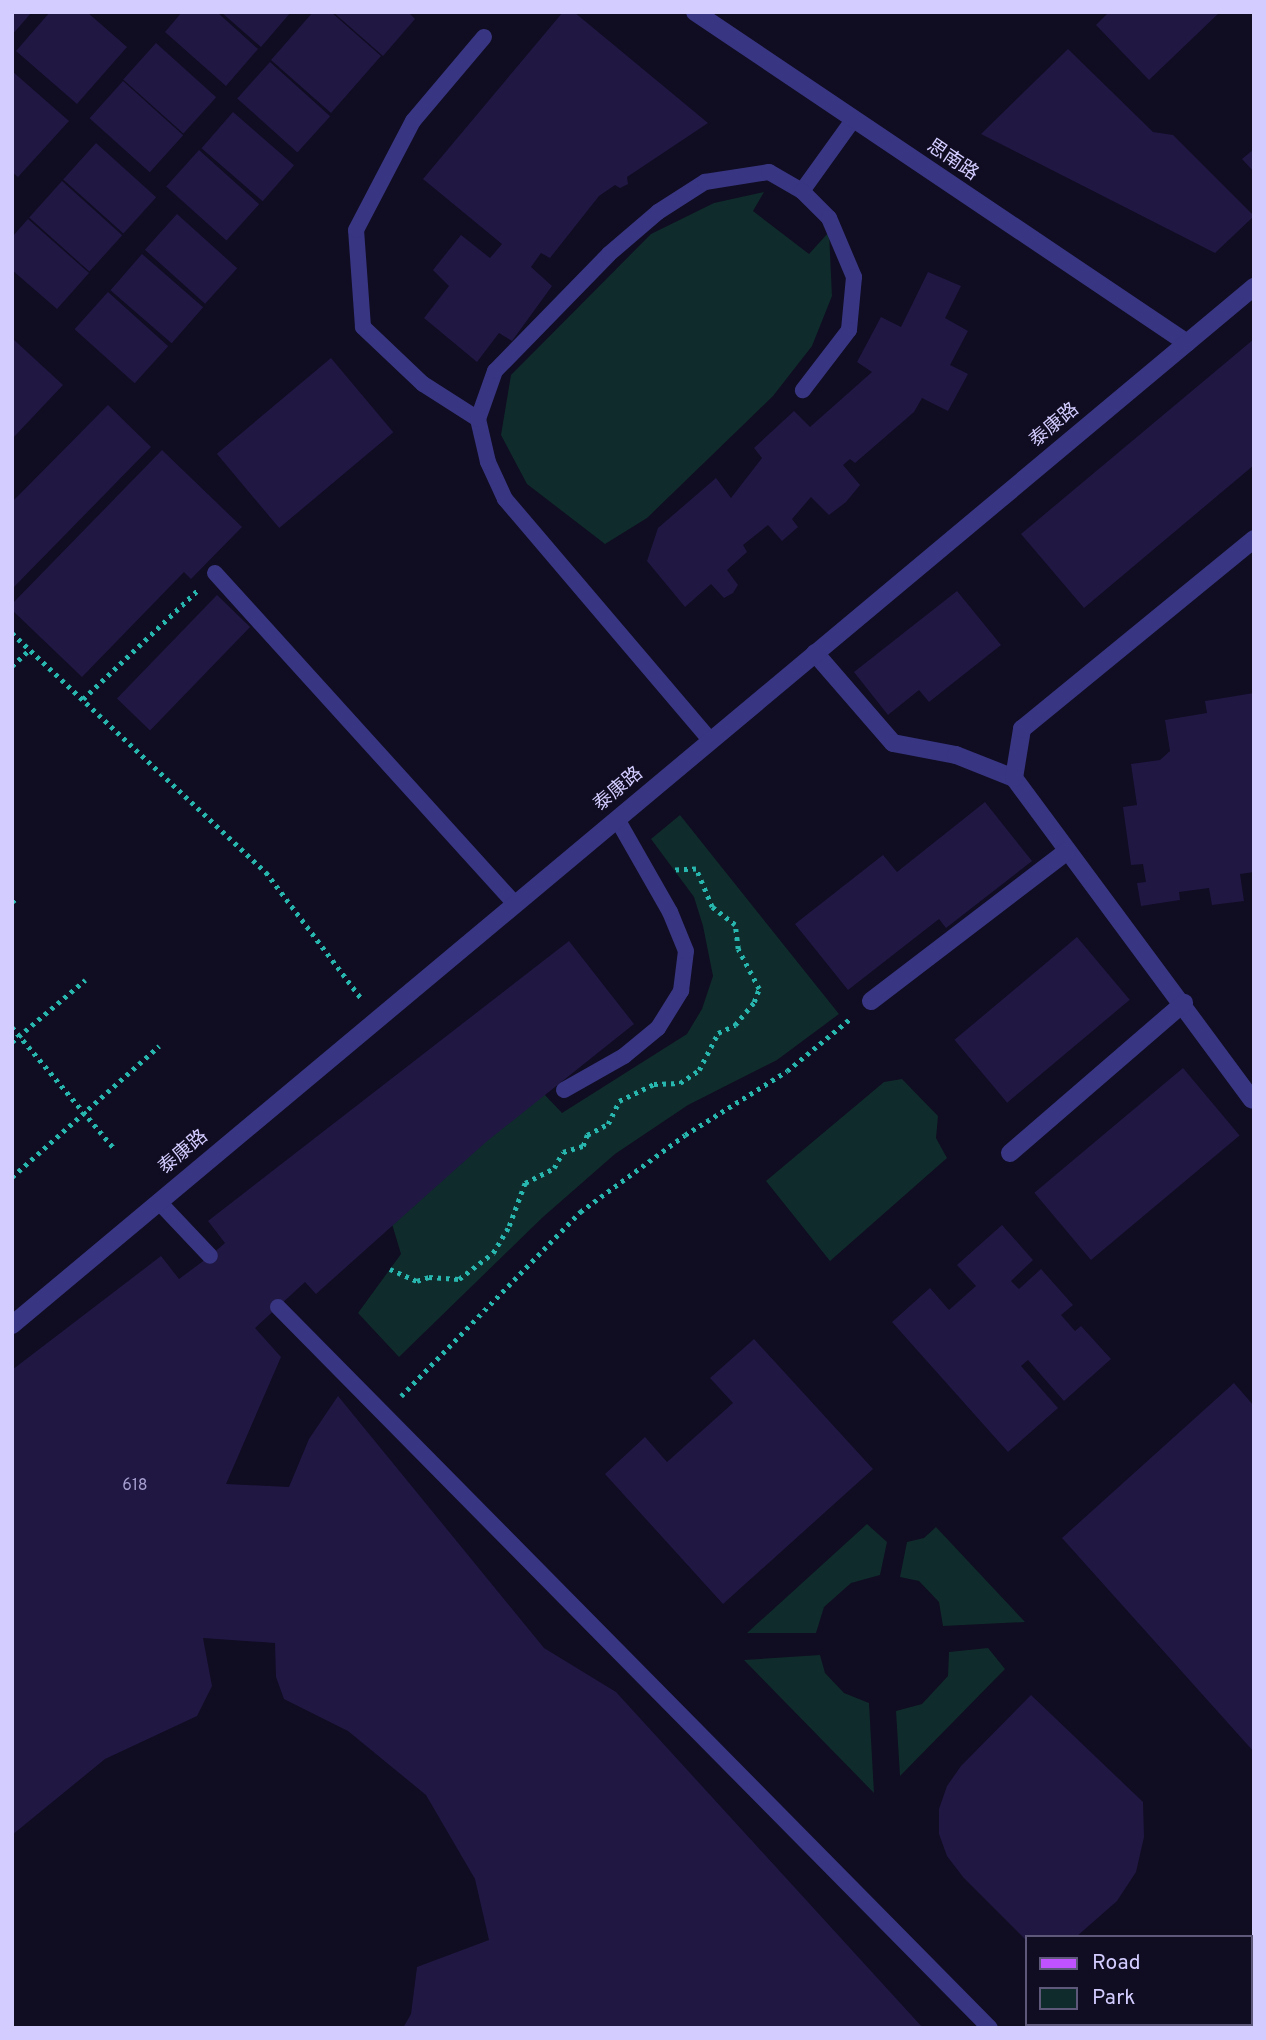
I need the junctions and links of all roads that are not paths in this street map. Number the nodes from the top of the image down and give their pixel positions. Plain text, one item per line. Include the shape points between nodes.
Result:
1 (695, 12) edge
2 (484, 37) dead end
3 (853, 120) junction
4 (802, 191) junction
5 (1254, 287) edge
6 (1188, 343) junction
7 (803, 390) dead end
8 (478, 418) junction
9 (1254, 539) edge
10 (215, 573) road end
11 (815, 653) junction
12 (711, 741) junction
13 (1014, 778) junction
14 (617, 819) junction
15 (1067, 851) junction
16 (515, 904) junction
17 (871, 1001) road end
18 (1184, 1003) junction
19 (564, 1090) dead end
20 (1252, 1100) edge
21 (1010, 1153) dead end
22 (159, 1202) junction
23 (210, 1256) dead end
24 (278, 1307) dead end
25 (12, 1325) edge
26 (990, 2028) edge

1 - 3 street, 思南路
2 - 8 lane via 413,121 356,230 363,327 423,384
3 - 4 lane
3 - 6 street, 思南路
4 - 7 lane via 829,218 854,277 849,330
4 - 8 lane via 769,172 705,182 658,212 495,371
5 - 6 street, 泰康路
6 - 11 street, 泰康路
8 - 12 lane via 488,461 505,499
9 - 13 street via 1022,729
10 - 16 lane
11 - 12 street, 泰康路
11 - 13 street via 893,743 956,755
12 - 14 street, 泰康路
13 - 15 street
14 - 16 street, 泰康路
14 - 19 lane via 670,912 686,951 681,991 658,1028 624,1056
15 - 17 street
15 - 18 street
16 - 22 street, 泰康路
18 - 20 street
18 - 21 street
22 - 23 lane
22 - 25 street, 泰康路
24 - 26 lane

